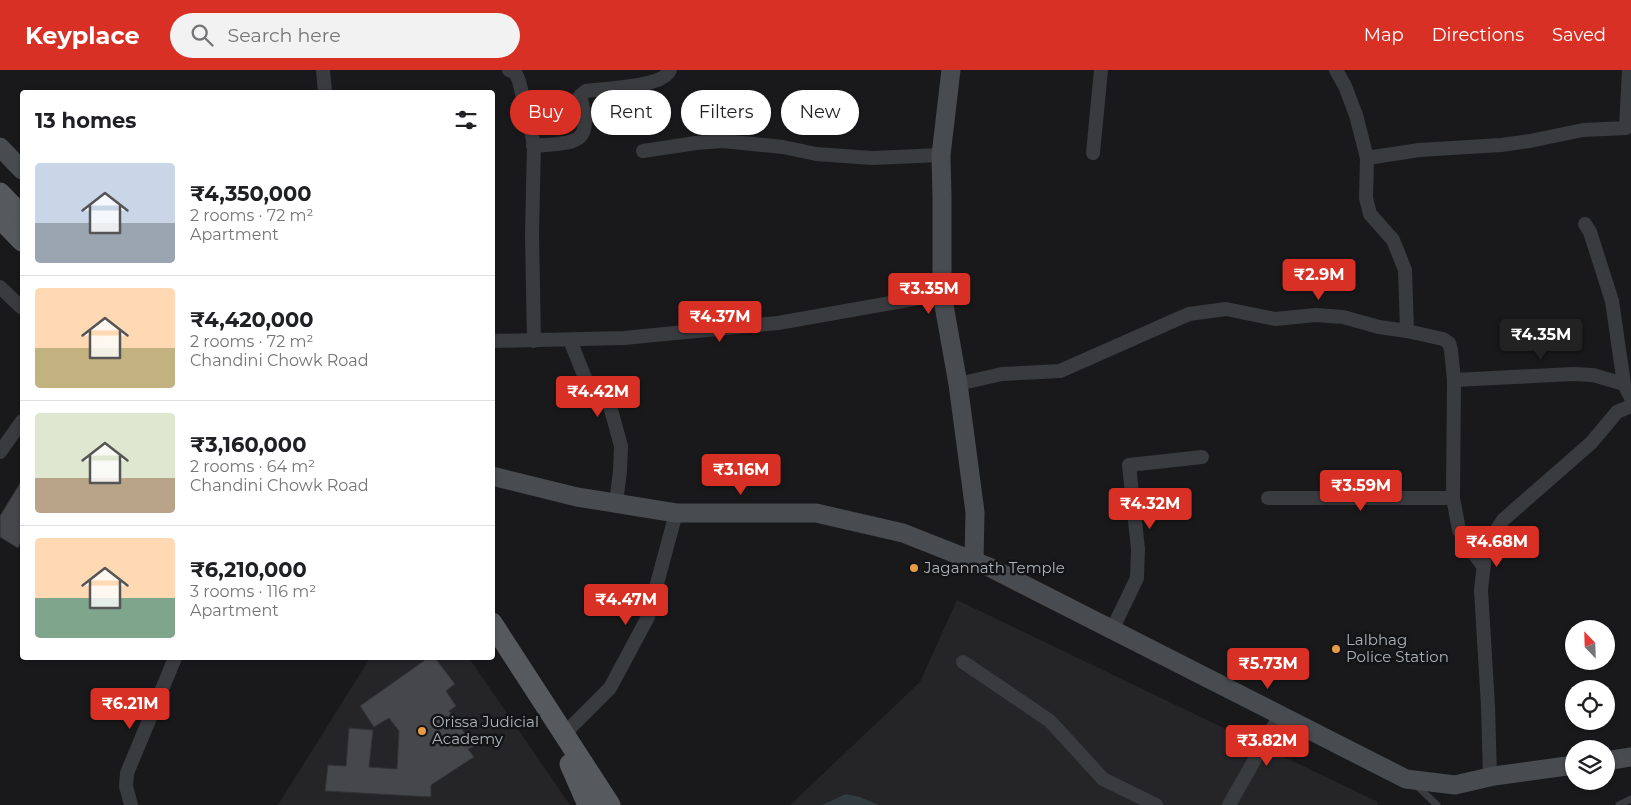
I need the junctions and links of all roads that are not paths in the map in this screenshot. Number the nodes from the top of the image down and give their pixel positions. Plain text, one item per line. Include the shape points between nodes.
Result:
1 (323, 70) edge
2 (509, 70) edge
3 (670, 70) edge
4 (951, 70) edge
5 (1101, 70) edge
6 (1336, 70) edge
7 (1630, 70) edge
8 (325, 90) edge
9 (1629, 131) edge
10 (534, 146) junction
11 (0, 147) edge
12 (643, 151) dead end
13 (1093, 153) dead end
14 (941, 155) junction
15 (1367, 158) junction
16 (20, 168) edge
17 (0, 193) edge
18 (20, 214) edge
19 (0, 218) edge
20 (1585, 224) dead end
21 (20, 239) edge
22 (0, 287) edge
23 (942, 294) junction
24 (20, 306) edge
25 (1407, 331) junction
26 (534, 340) junction
27 (570, 340) junction
28 (495, 342) edge
29 (1454, 380) junction
30 (958, 384) junction
31 (1624, 384) junction
32 (1631, 398) edge
33 (1631, 406) edge
34 (20, 424) edge
35 (0, 452) edge
36 (1202, 457) dead end
37 (495, 477) edge
38 (1268, 498) dead end
39 (1453, 498) junction
40 (616, 503) junction
41 (676, 513) junction
42 (974, 561) junction
43 (1483, 566) junction
44 (495, 628) edge
45 (1112, 630) junction
46 (495, 654) edge
47 (174, 660) edge
48 (963, 662) dead end
49 (1280, 715) junction
50 (564, 734) junction
51 (1631, 757) edge
52 (1615, 760) edge
53 (1565, 766) edge
54 (1490, 777) junction
55 (1410, 780) junction
56 (1631, 799) edge
57 (131, 805) edge
58 (588, 805) edge
59 (610, 805) edge
60 (1156, 805) edge
61 (1229, 805) edge
62 (1438, 805) edge
63 (1620, 805) edge

1 - 8 street
2 - 10 street via 515,72 519,81
3 - 10 street via 661,79 628,88 586,90 580,96 585,128 580,138 570,143
4 - 14 main road
5 - 13 street
6 - 15 street via 1353,108
7 - 9 street
9 - 15 street via 1583,130 1501,145 1420,150
10 - 26 street
11 - 16 main road
12 - 14 street via 696,142 723,142 872,158
14 - 23 main road
15 - 25 street via 1366,198 1370,214 1393,240 1405,270
17 - 18 main road
19 - 21 main road
20 - 31 street via 1612,301
22 - 24 street
23 - 27 street via 778,323
23 - 30 main road
25 - 29 street via 1448,343
25 - 30 street via 1343,317 1316,315 1275,320 1226,309 1189,314 1060,371 1002,374
26 - 27 street
26 - 28 street
27 - 40 street via 588,383 610,406 621,446
29 - 31 street via 1573,374 1593,375
29 - 39 street
30 - 42 main road via 976,512
31 - 32 street
33 - 43 street via 1618,412 1591,443 1503,520 1486,546
34 - 35 street
36 - 45 street via 1129,465 1138,549 1137,578
37 - 40 main road
38 - 39 street
39 - 43 street via 1460,530
40 - 41 main road
41 - 42 main road via 816,513 903,533
41 - 50 street via 648,617 610,688
42 - 45 main road
43 - 54 street via 1481,590
44 - 50 main road
45 - 49 main road
46 - 58 main road via 572,768
47 - 57 street via 127,773 126,786
48 - 60 street via 1050,721 1103,779
49 - 55 main road
49 - 61 street
50 - 59 main road
51 - 52 main road
53 - 54 main road
54 - 55 main road via 1455,785
55 - 62 lane
56 - 63 lane

